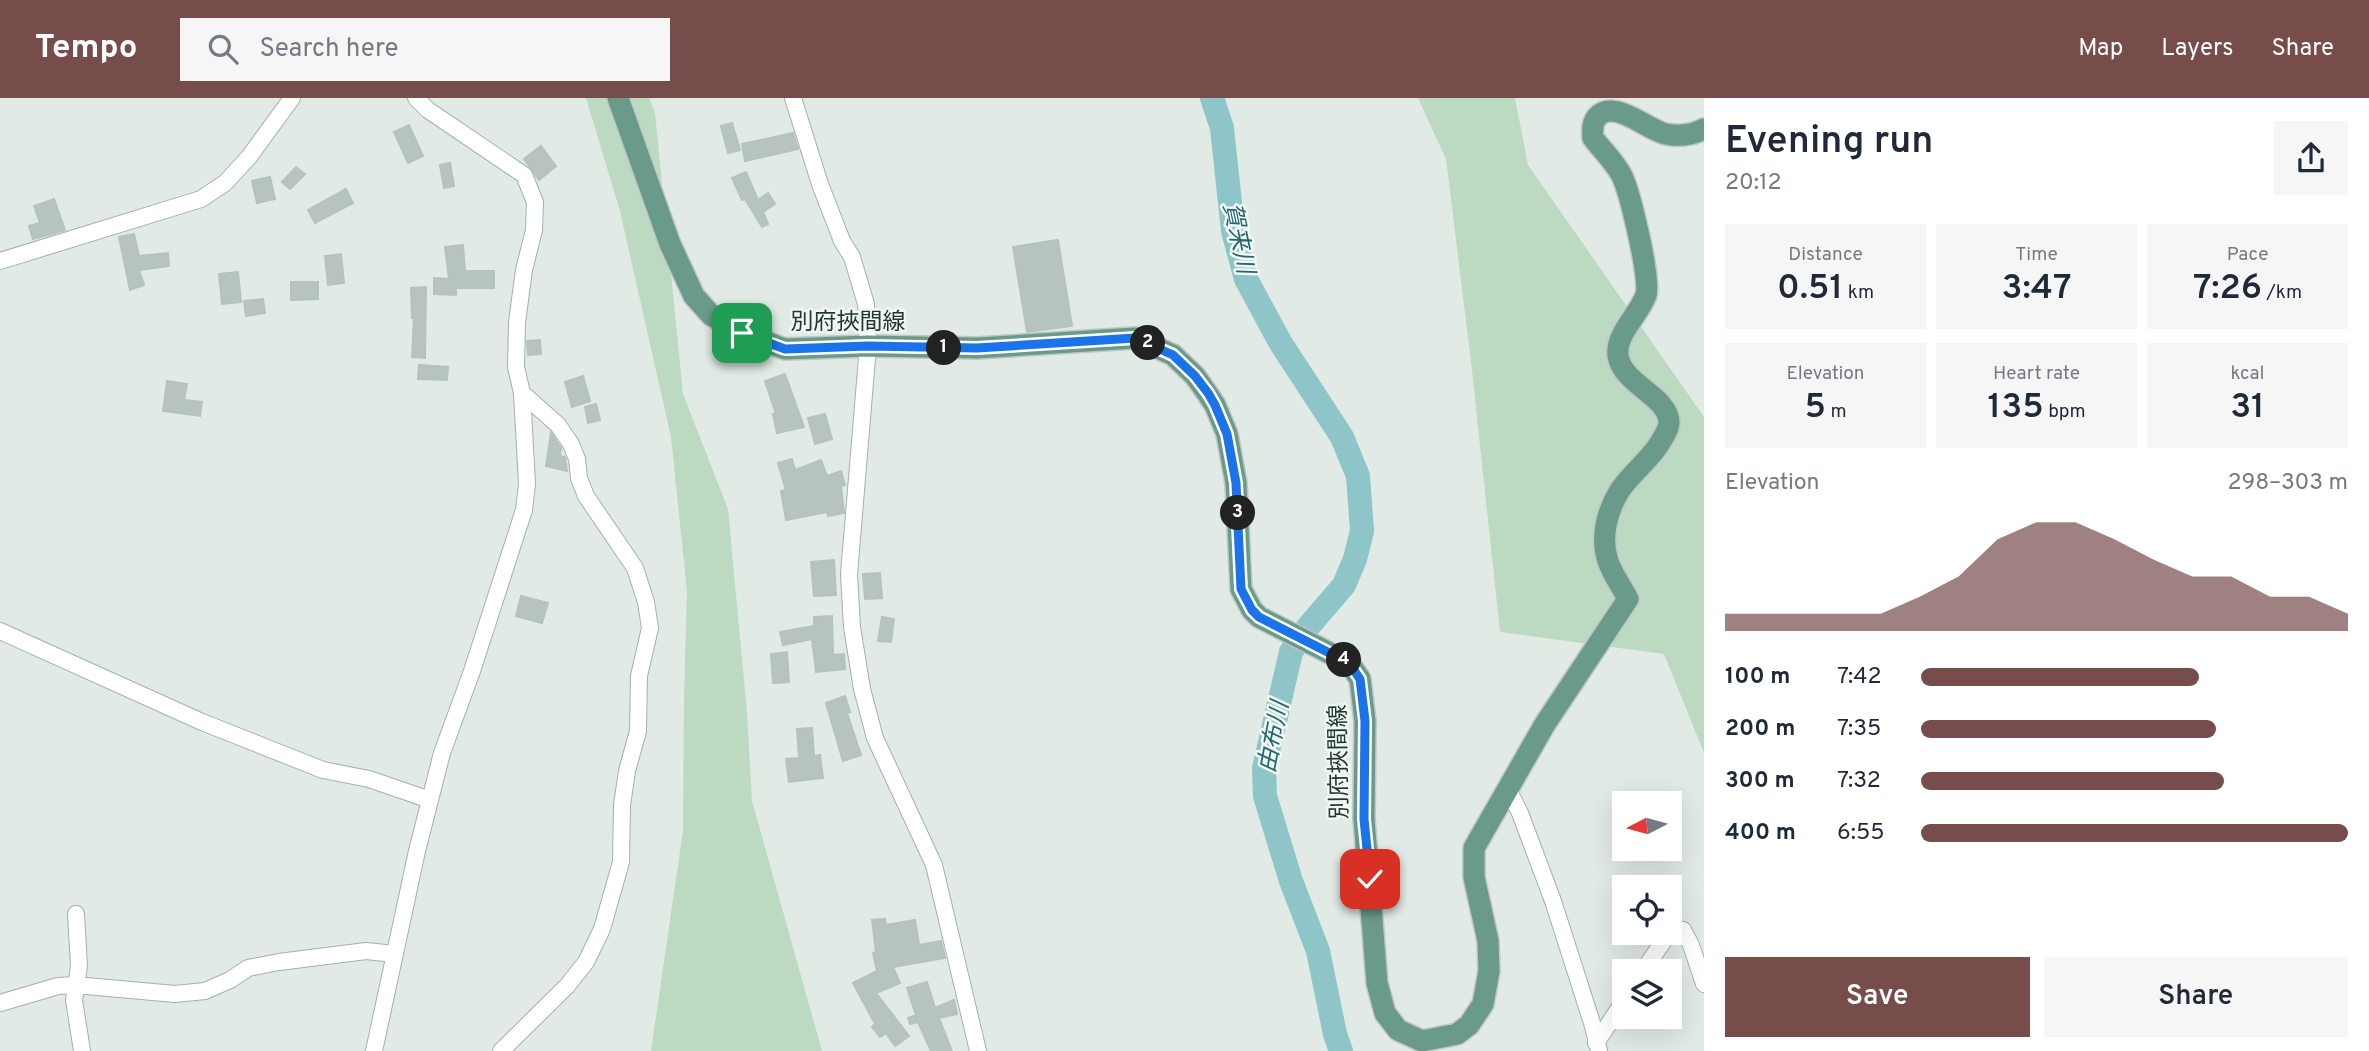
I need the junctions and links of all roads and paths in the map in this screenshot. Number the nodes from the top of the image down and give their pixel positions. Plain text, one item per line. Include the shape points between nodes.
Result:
1 (292, 98) edge
2 (416, 98) edge
3 (618, 98) edge
4 (793, 98) edge
5 (1617, 104) edge
6 (1704, 129) edge
7 (0, 261) edge
8 (868, 346) junction
9 (522, 393) junction
10 (0, 631) edge
11 (1508, 789) junction
12 (429, 800) junction
13 (76, 914) dead end
14 (1682, 930) edge
15 (394, 954) junction
16 (1704, 984) edge
17 (75, 985) junction
18 (0, 1003) edge
19 (1612, 1022) edge
20 (1598, 1047) edge
21 (82, 1051) edge
22 (373, 1051) edge
23 (501, 1051) edge
24 (978, 1051) edge

1 - 7 street via 249,157 225,183 201,199
2 - 9 street via 524,175 535,202 517,322 516,367
3 - 8 main road, 別府挾間線 via 670,244 694,296 711,315 785,349
4 - 8 street via 820,184 852,257 866,304
5 - 6 main road, 別府挾間線 via 1664,134 1681,136
5 - 11 main road, 別府挾間線 via 1597,116 1592,138 1618,168 1625,185 1647,291 1619,341 1618,355 1622,369 1665,410 1669,422 1652,456 1621,490 1606,520 1608,561 1628,598
8 - 11 main road, 別府挾間線 via 977,348 1135,338 1173,355 1195,376 1215,405 1227,434 1236,483 1241,589 1252,610 1349,663 1360,679 1365,721 1364,819 1377,984 1385,1013 1398,1030 1422,1041 1457,1034 1483,1004 1488,941 1474,877 1474,848
8 - 24 street via 851,531 852,628 875,738 934,865
9 - 12 street via 524,510
9 - 23 street via 558,425 571,444 586,496 635,568 650,628 639,676 638,731 622,805 621,862 602,929 586,962
10 - 12 street via 202,722 323,770 369,779
11 - 20 street via 1553,901
12 - 15 street
13 - 17 street via 79,966
14 - 16 street
15 - 17 street via 366,951 279,962 248,968 205,991 175,994
15 - 22 street
17 - 18 street
17 - 21 street
19 - 20 street

